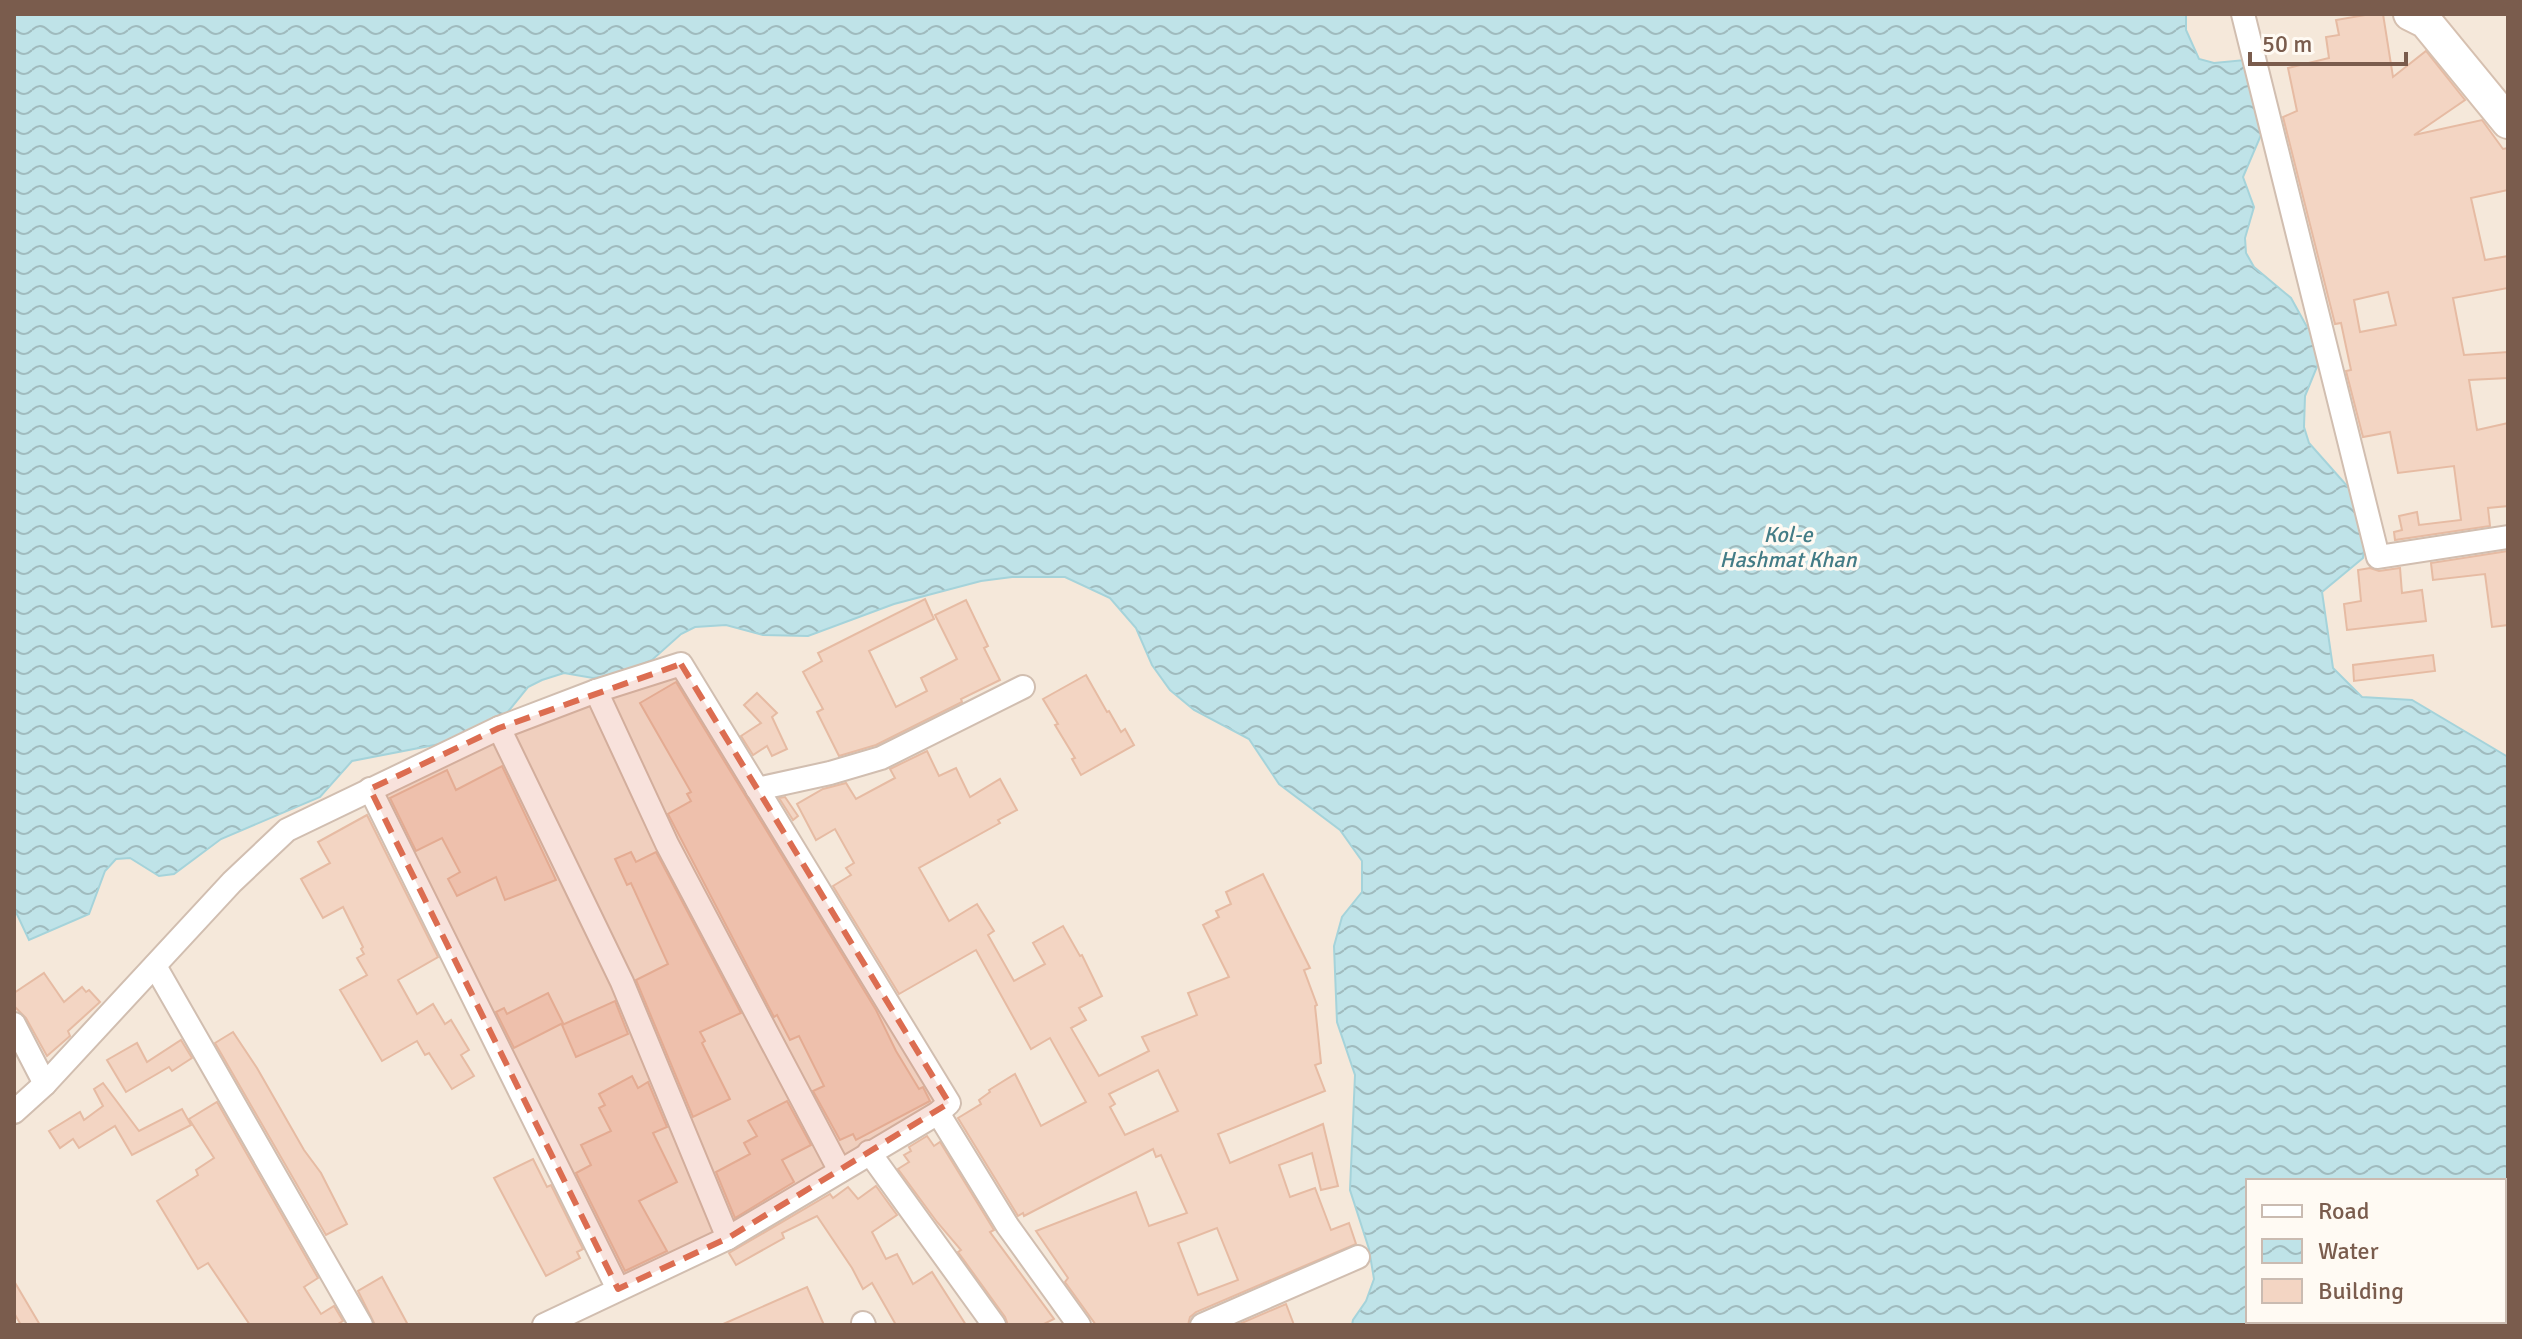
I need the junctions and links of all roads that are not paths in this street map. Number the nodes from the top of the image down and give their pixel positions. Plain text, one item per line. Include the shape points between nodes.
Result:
1 (2243, 14) edge
2 (2410, 14) edge
3 (2508, 122) edge
4 (2508, 537) edge
5 (1023, 687) dead end
6 (596, 691) junction
7 (499, 728) junction
8 (370, 789) junction
9 (757, 789) junction
10 (155, 966) junction
11 (14, 1024) edge
12 (45, 1084) junction
13 (14, 1112) edge
14 (938, 1113) junction
15 (869, 1152) junction
16 (840, 1171) junction
17 (728, 1238) junction
18 (1358, 1257) dead end
19 (618, 1289) junction
20 (361, 1325) edge
21 (544, 1325) edge
22 (994, 1325) edge
23 (1079, 1325) edge
24 (1202, 1325) edge

1 - 4 street via 2378,557
2 - 3 street via 2426,22
5 - 9 street via 881,758
6 - 7 street
6 - 9 street via 681,664
6 - 16 street via 667,844
7 - 8 street
7 - 17 street via 622,982
8 - 10 street via 287,830
8 - 19 street
9 - 14 street via 949,1103
10 - 12 street
10 - 20 street
11 - 12 street
12 - 13 street
14 - 15 street
14 - 23 street via 1007,1225
15 - 16 street
15 - 22 street
16 - 17 street
17 - 19 street
18 - 24 street
19 - 21 street

